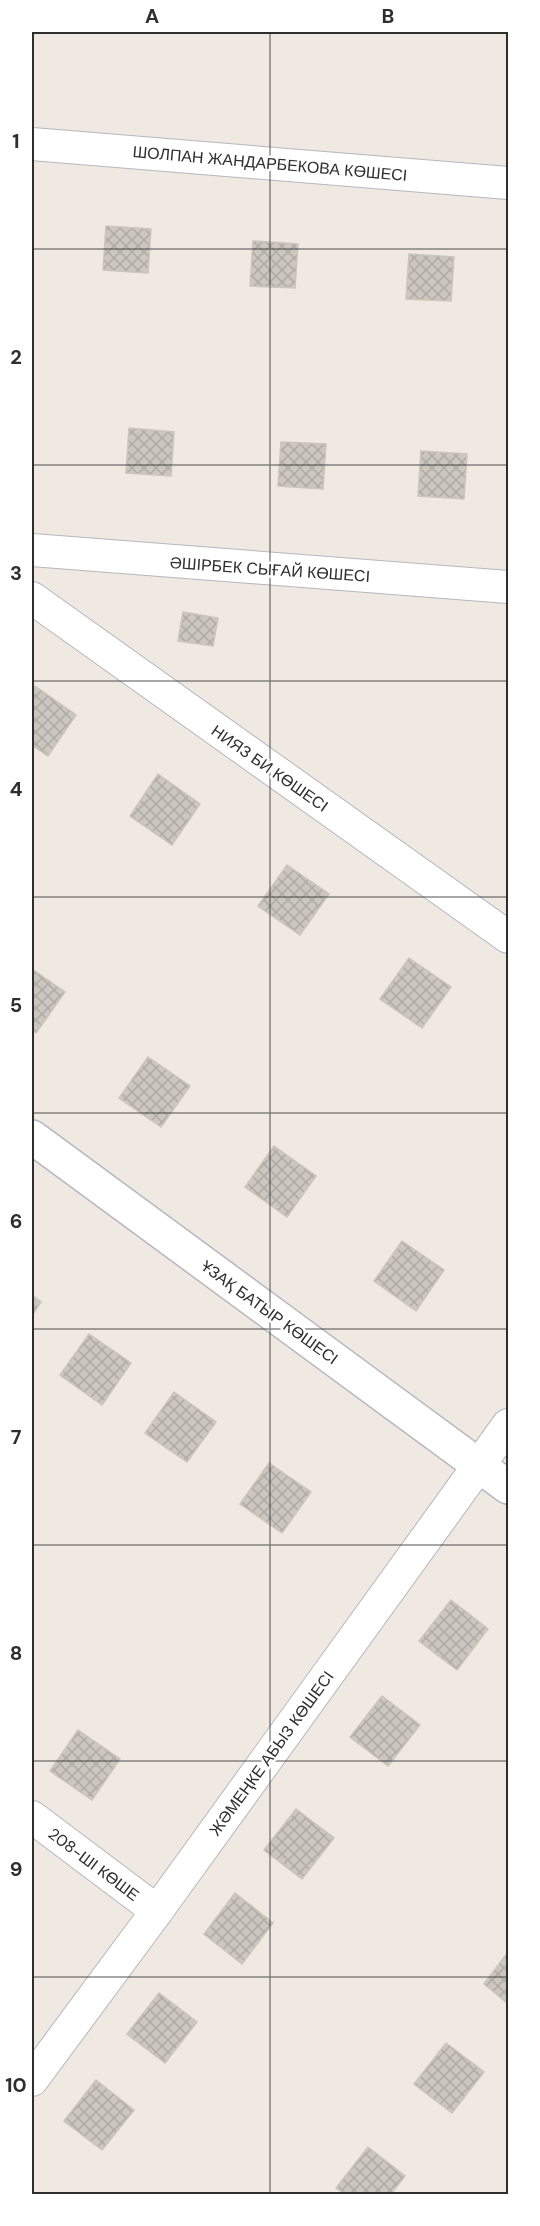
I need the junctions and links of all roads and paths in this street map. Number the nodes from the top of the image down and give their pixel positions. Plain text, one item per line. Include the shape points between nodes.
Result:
1 (32, 144) edge
2 (508, 183) edge
3 (32, 550) edge
4 (508, 587) edge
5 (32, 598) edge
6 (508, 937) edge
7 (32, 1137) edge
8 (508, 1425) edge
9 (478, 1465) junction
10 (508, 1487) edge
11 (32, 1817) edge
12 (157, 1911) junction
13 (32, 2080) edge

1 - 2 street, ШОЛПАН ЖАНДАРБЕКОВА КӨШЕСІ
3 - 4 street, ӘШІРБЕК СЫҒАЙ КӨШЕСІ
5 - 6 street, НИЯЗ БИ КӨШЕСІ
7 - 9 street, ҰЗАҚ БАТЫР КӨШЕСІ
8 - 9 street, ЖӘМЕҢКЕ АБЫЗ КӨШЕСІ
9 - 10 street, ҰЗАҚ БАТЫР КӨШЕСІ
9 - 12 street, ЖӘМЕҢКЕ АБЫЗ КӨШЕСІ
11 - 12 street, 208-ШІ КӨШЕ
12 - 13 street, ЖӘМЕҢКЕ АБЫЗ КӨШЕСІ

